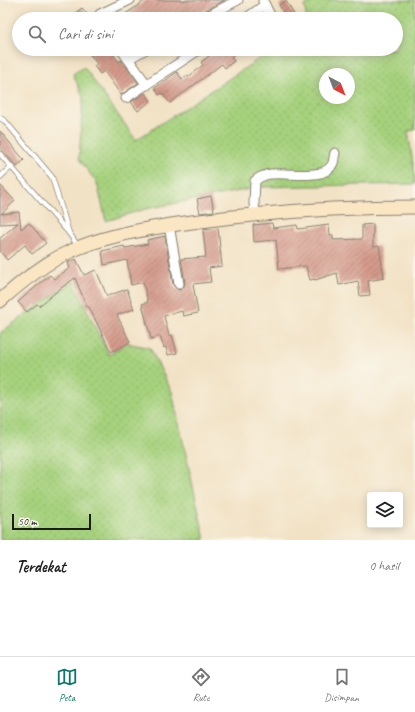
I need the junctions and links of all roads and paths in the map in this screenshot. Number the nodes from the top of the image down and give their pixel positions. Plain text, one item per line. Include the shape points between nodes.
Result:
1 (128, 0) edge
2 (238, 0) edge
3 (264, 3) edge
4 (104, 12) edge
5 (215, 12) edge
6 (253, 12) edge
7 (268, 12) edge
8 (126, 56) edge
9 (133, 56) edge
10 (190, 56) edge
11 (128, 59) junction
12 (147, 85) junction
13 (126, 98) dead end
14 (0, 118) edge
15 (335, 153) dead end
16 (0, 154) edge
17 (11, 167) junction
18 (0, 177) edge
19 (415, 207) edge
20 (255, 214) junction
21 (169, 225) junction
22 (69, 233) junction
23 (79, 248) junction
24 (179, 284) dead end
25 (0, 300) edge

1 - 4 street
2 - 5 street
3 - 6 street
3 - 7 street
8 - 11 street
9 - 11 street
10 - 12 street
11 - 12 street
12 - 13 street
14 - 22 lane via 52,177
15 - 20 street via 333,162 323,173 266,175 255,181
16 - 17 lane
17 - 18 lane
17 - 22 lane
19 - 20 street via 312,209
20 - 21 street
21 - 23 street
21 - 24 street
22 - 23 lane
23 - 25 street via 40,268

